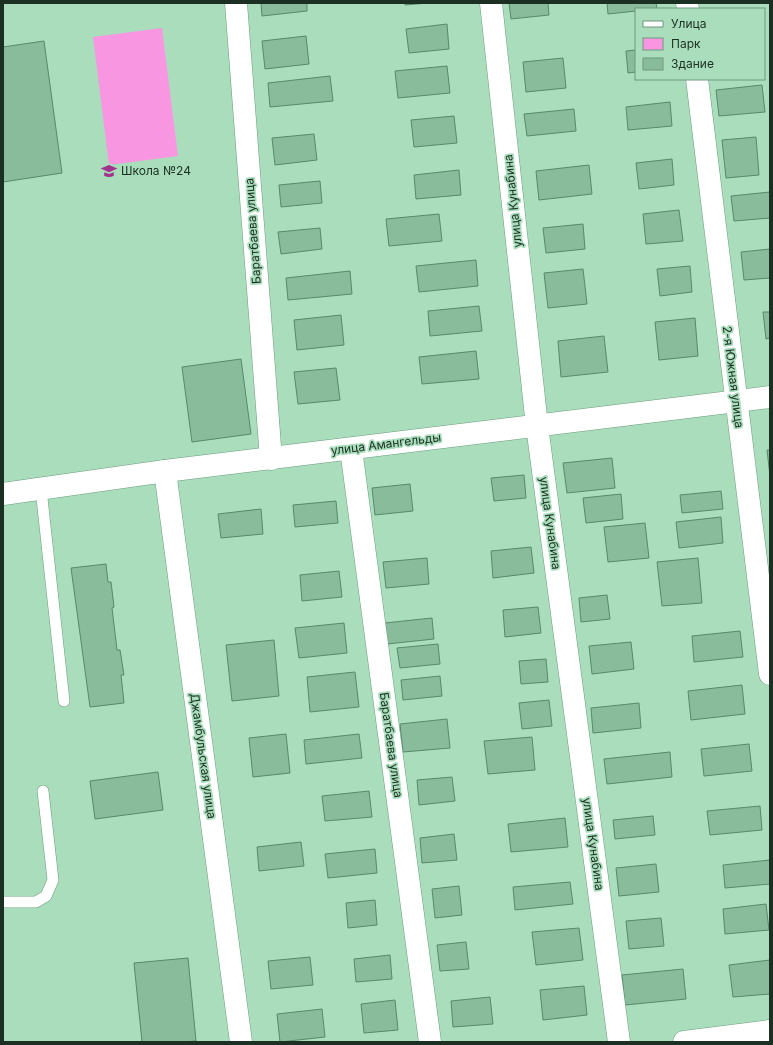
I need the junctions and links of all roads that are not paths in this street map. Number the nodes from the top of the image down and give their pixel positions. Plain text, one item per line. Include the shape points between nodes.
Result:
1 (236, 3) edge
2 (491, 3) edge
3 (697, 80) edge
4 (770, 397) edge
5 (736, 401) junction
6 (537, 426) junction
7 (351, 448) junction
8 (271, 458) junction
9 (165, 471) junction
10 (41, 489) junction
11 (3, 494) edge
12 (770, 674) edge
13 (64, 701) dead end
14 (43, 791) dead end
15 (3, 902) edge
16 (770, 1031) edge
17 (718, 1040) edge
18 (240, 1042) edge
19 (430, 1042) edge
20 (619, 1042) edge
21 (684, 1042) edge

1 - 8 street, Баратбаева улица
2 - 6 street, улица Кунабина
3 - 5 street, 2-я Южная улица
4 - 5 street, улица Амангельды
5 - 6 street, улица Амангельды
5 - 12 street, 2-я Южная улица
6 - 7 street, улица Амангельды
6 - 20 street, улица Кунабина
7 - 8 street, улица Амангельды
7 - 19 street, Баратбаева улица
8 - 9 street, улица Амангельды
9 - 10 street, улица Амангельды
9 - 18 street, Джамбульская улица
10 - 11 street, улица Амангельды
10 - 13 lane
14 - 15 lane via 53,880 46,896 36,902
16 - 17 street
17 - 21 street

